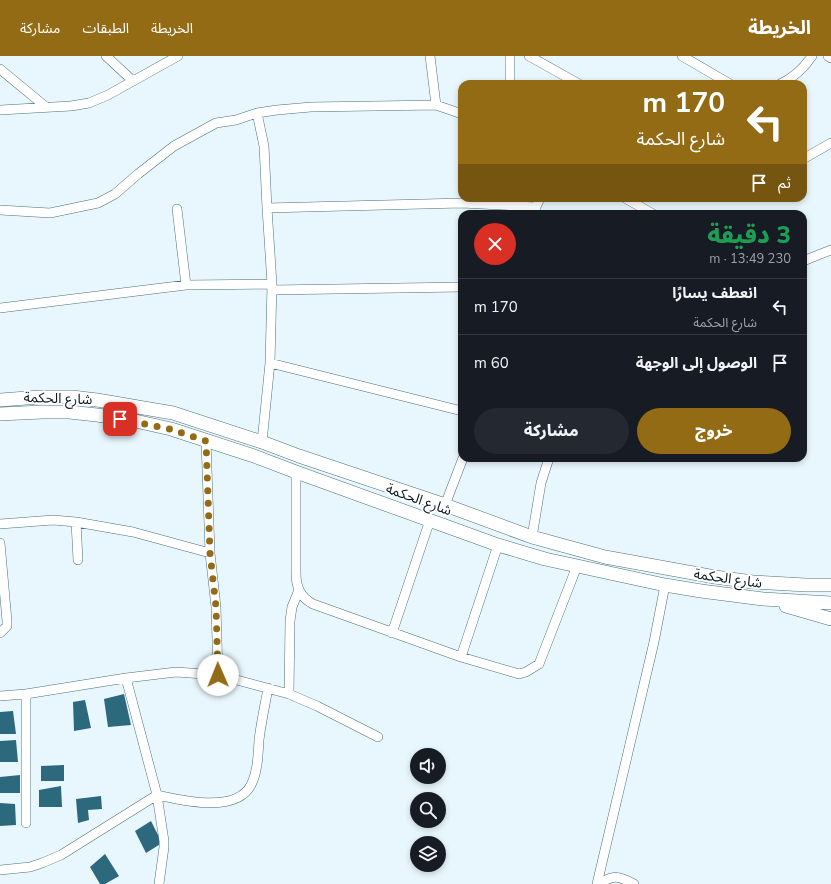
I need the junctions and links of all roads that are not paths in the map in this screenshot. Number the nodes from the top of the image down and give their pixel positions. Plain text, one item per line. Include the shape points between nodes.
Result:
1 (106, 56) edge
2 (178, 56) edge
3 (430, 56) edge
4 (510, 56) edge
5 (529, 56) edge
6 (682, 56) edge
7 (812, 56) edge
8 (828, 56) edge
9 (831, 58) edge
10 (0, 69) edge
11 (510, 80) edge
12 (572, 80) edge
13 (723, 80) edge
14 (788, 80) edge
15 (134, 81) junction
16 (436, 105) junction
17 (46, 107) junction
18 (0, 110) edge
19 (257, 113) junction
20 (458, 113) edge
21 (831, 143) edge
22 (807, 157) edge
23 (632, 202) edge
24 (267, 208) junction
25 (177, 209) dead end
26 (0, 210) edge
27 (536, 210) edge
28 (646, 210) edge
29 (831, 250) edge
30 (807, 259) edge
31 (186, 285) junction
32 (272, 287) junction
33 (458, 287) edge
34 (0, 308) edge
35 (270, 363) junction
36 (0, 400) edge
37 (458, 410) edge
38 (0, 414) edge
39 (206, 441) junction
40 (262, 442) junction
41 (461, 462) edge
42 (548, 462) edge
43 (296, 472) junction
44 (445, 505) junction
45 (430, 520) junction
46 (76, 522) junction
47 (0, 524) edge
48 (532, 537) junction
49 (0, 543) edge
50 (498, 545) junction
51 (210, 553) junction
52 (78, 560) dead end
53 (577, 566) junction
54 (831, 584) edge
55 (665, 585) junction
56 (299, 590) junction
57 (763, 599) junction
58 (831, 603) edge
59 (831, 619) edge
60 (0, 633) edge
61 (392, 633) junction
62 (461, 657) junction
63 (218, 675) junction
64 (126, 678) junction
65 (268, 688) junction
66 (26, 694) junction
67 (289, 694) junction
68 (0, 696) edge
69 (378, 737) dead end
70 (157, 795) junction
71 (26, 823) dead end
72 (0, 870) edge
73 (158, 884) edge
74 (597, 884) edge
75 (634, 884) edge

1 - 15 street
2 - 15 street
3 - 16 street
4 - 11 street
5 - 12 street
6 - 13 street
7 - 14 street
8 - 9 street
10 - 17 street
15 - 17 street via 89,103
16 - 19 street via 310,107
16 - 20 street
17 - 18 street
19 - 24 street via 264,146
19 - 26 street via 216,123 174,146 115,194 98,203 50,213
21 - 22 street
23 - 28 street
24 - 27 street via 462,204
24 - 32 street
25 - 31 street
29 - 30 street
31 - 32 street
31 - 34 street
32 - 33 street
32 - 35 street
35 - 37 street
35 - 40 street
36 - 40 street, شارع الحكمة via 72,397 97,400 173,413
38 - 39 street, شارع الحكمة via 69,412 97,415 170,429
39 - 43 street, شارع الحكمة
39 - 51 street
40 - 44 street, شارع الحكمة
41 - 44 street
42 - 48 street via 541,483
43 - 45 street, شارع الحكمة
43 - 56 street via 296,582
44 - 48 street, شارع الحكمة
45 - 50 street, شارع الحكمة
45 - 61 street
46 - 47 street via 53,520
46 - 51 street via 133,532
46 - 52 street
48 - 54 street, شارع الحكمة via 605,557 715,577 753,582
49 - 60 street via 7,621 7,626
50 - 53 street, شارع الحكمة
50 - 62 street
51 - 63 street via 216,607
53 - 55 street, شارع الحكمة
53 - 62 street via 539,664 519,674
55 - 57 street, شارع الحكمة
55 - 74 street
56 - 61 street via 312,604
56 - 67 street via 290,621
57 - 58 street, شارع الحكمة
57 - 59 street
61 - 62 street
63 - 64 street via 176,672
63 - 65 street
64 - 66 street
64 - 70 street
65 - 67 street
65 - 70 street via 257,764 250,786 244,793 220,803 183,801
66 - 68 street
66 - 71 street
67 - 69 street
70 - 72 street via 61,855 30,867
70 - 73 street via 164,841
74 - 75 street via 608,878 620,877

